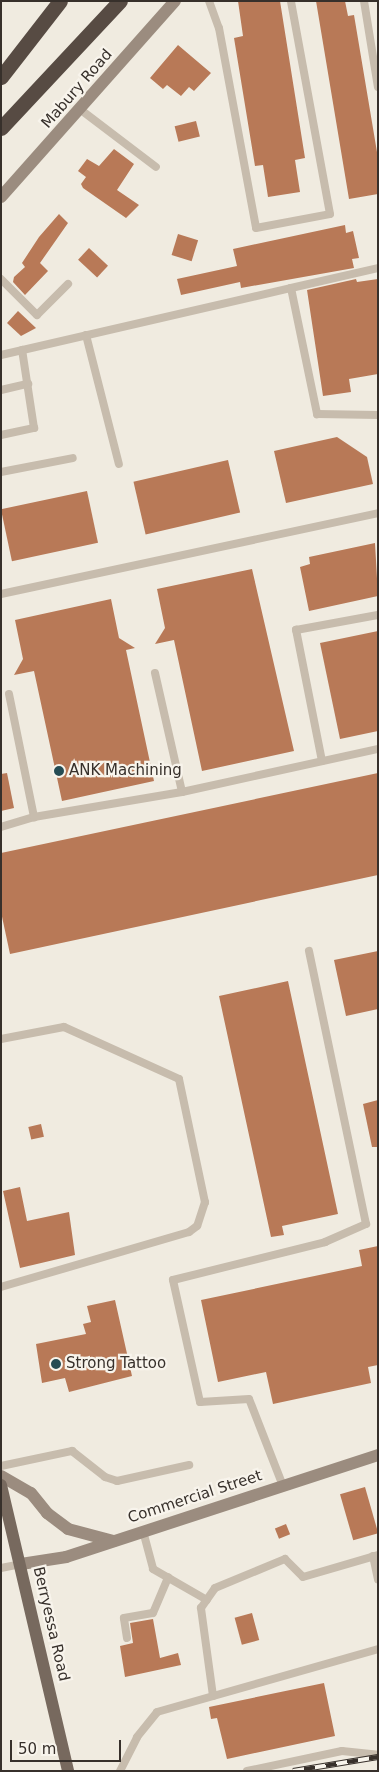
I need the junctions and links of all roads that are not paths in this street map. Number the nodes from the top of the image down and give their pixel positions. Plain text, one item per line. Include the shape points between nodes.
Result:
1 (60, 1) edge
2 (120, 1) edge
3 (175, 1) edge
4 (209, 1) edge
5 (291, 1) edge
6 (364, 1) edge
7 (1, 77) edge
8 (378, 87) edge
9 (81, 110) junction
10 (1, 128) edge
11 (156, 167) dead end
12 (1, 198) edge
13 (378, 268) edge
14 (1, 279) edge
15 (68, 284) dead end
16 (292, 288) junction
17 (86, 335) junction
18 (22, 350) junction
19 (1, 354) edge
20 (28, 384) junction
21 (1, 390) edge
22 (378, 415) edge
23 (1, 435) edge
24 (73, 458) dead end
25 (119, 464) dead end
26 (1, 472) edge
27 (378, 513) edge
28 (1, 594) edge
29 (378, 614) edge
30 (155, 673) dead end
31 (9, 694) dead end
32 (378, 749) edge
33 (322, 761) junction
34 (182, 792) junction
35 (34, 817) junction
36 (1, 827) edge
37 (309, 951) dead end
38 (1, 1039) edge
39 (1, 1287) edge
40 (378, 1455) edge
41 (189, 1465) dead end
42 (1, 1466) edge
43 (1, 1476) edge
44 (1, 1485) edge
45 (283, 1486) junction
46 (143, 1531) junction
47 (113, 1541) junction
48 (375, 1556) edge
49 (21, 1564) junction
50 (1, 1568) edge
51 (168, 1577) junction
52 (378, 1579) edge
53 (207, 1600) junction
54 (127, 1638) dead end
55 (378, 1649) edge
56 (213, 1696) junction
57 (378, 1755) edge
58 (68, 1771) edge
59 (120, 1771) edge
60 (247, 1771) edge

1 - 7 highway
2 - 10 highway
3 - 9 main road, Mabury Road
4 - 5 lane via 220,28 256,228 330,214
6 - 8 lane
9 - 11 lane
9 - 12 main road, Mabury Road
13 - 16 lane
14 - 15 lane via 37,315
16 - 17 lane
16 - 22 lane via 318,414
17 - 18 lane
17 - 25 lane
18 - 19 lane
18 - 20 lane
20 - 21 lane
20 - 23 lane via 34,428
24 - 26 lane
27 - 28 lane
29 - 33 lane via 296,630
30 - 34 lane
31 - 35 lane
32 - 33 lane
33 - 34 lane
34 - 35 lane
35 - 36 lane
37 - 45 lane via 366,1224 325,1242 173,1280 200,1402 249,1399
38 - 39 lane via 64,1027 78,1030 87,1040 141,1060 179,1079 205,1202 197,1226 188,1232
40 - 45 main road, Commercial Street
41 - 42 lane via 117,1481 105,1477 72,1451
43 - 47 main road via 31,1493 47,1514 68,1529
44 - 49 main road, Berryessa Road
45 - 46 main road, Commercial Street
46 - 47 main road, Commercial Street
46 - 51 lane via 153,1569
47 - 49 main road, Commercial Street via 66,1557
48 - 52 lane
48 - 53 lane via 303,1577 286,1559 215,1588
49 - 50 lane
49 - 58 main road, Berryessa Road
51 - 53 lane
51 - 54 lane via 153,1612 124,1618
53 - 56 lane via 201,1608
55 - 56 lane
56 - 59 lane via 157,1712 137,1737
57 - 60 lane via 342,1751

